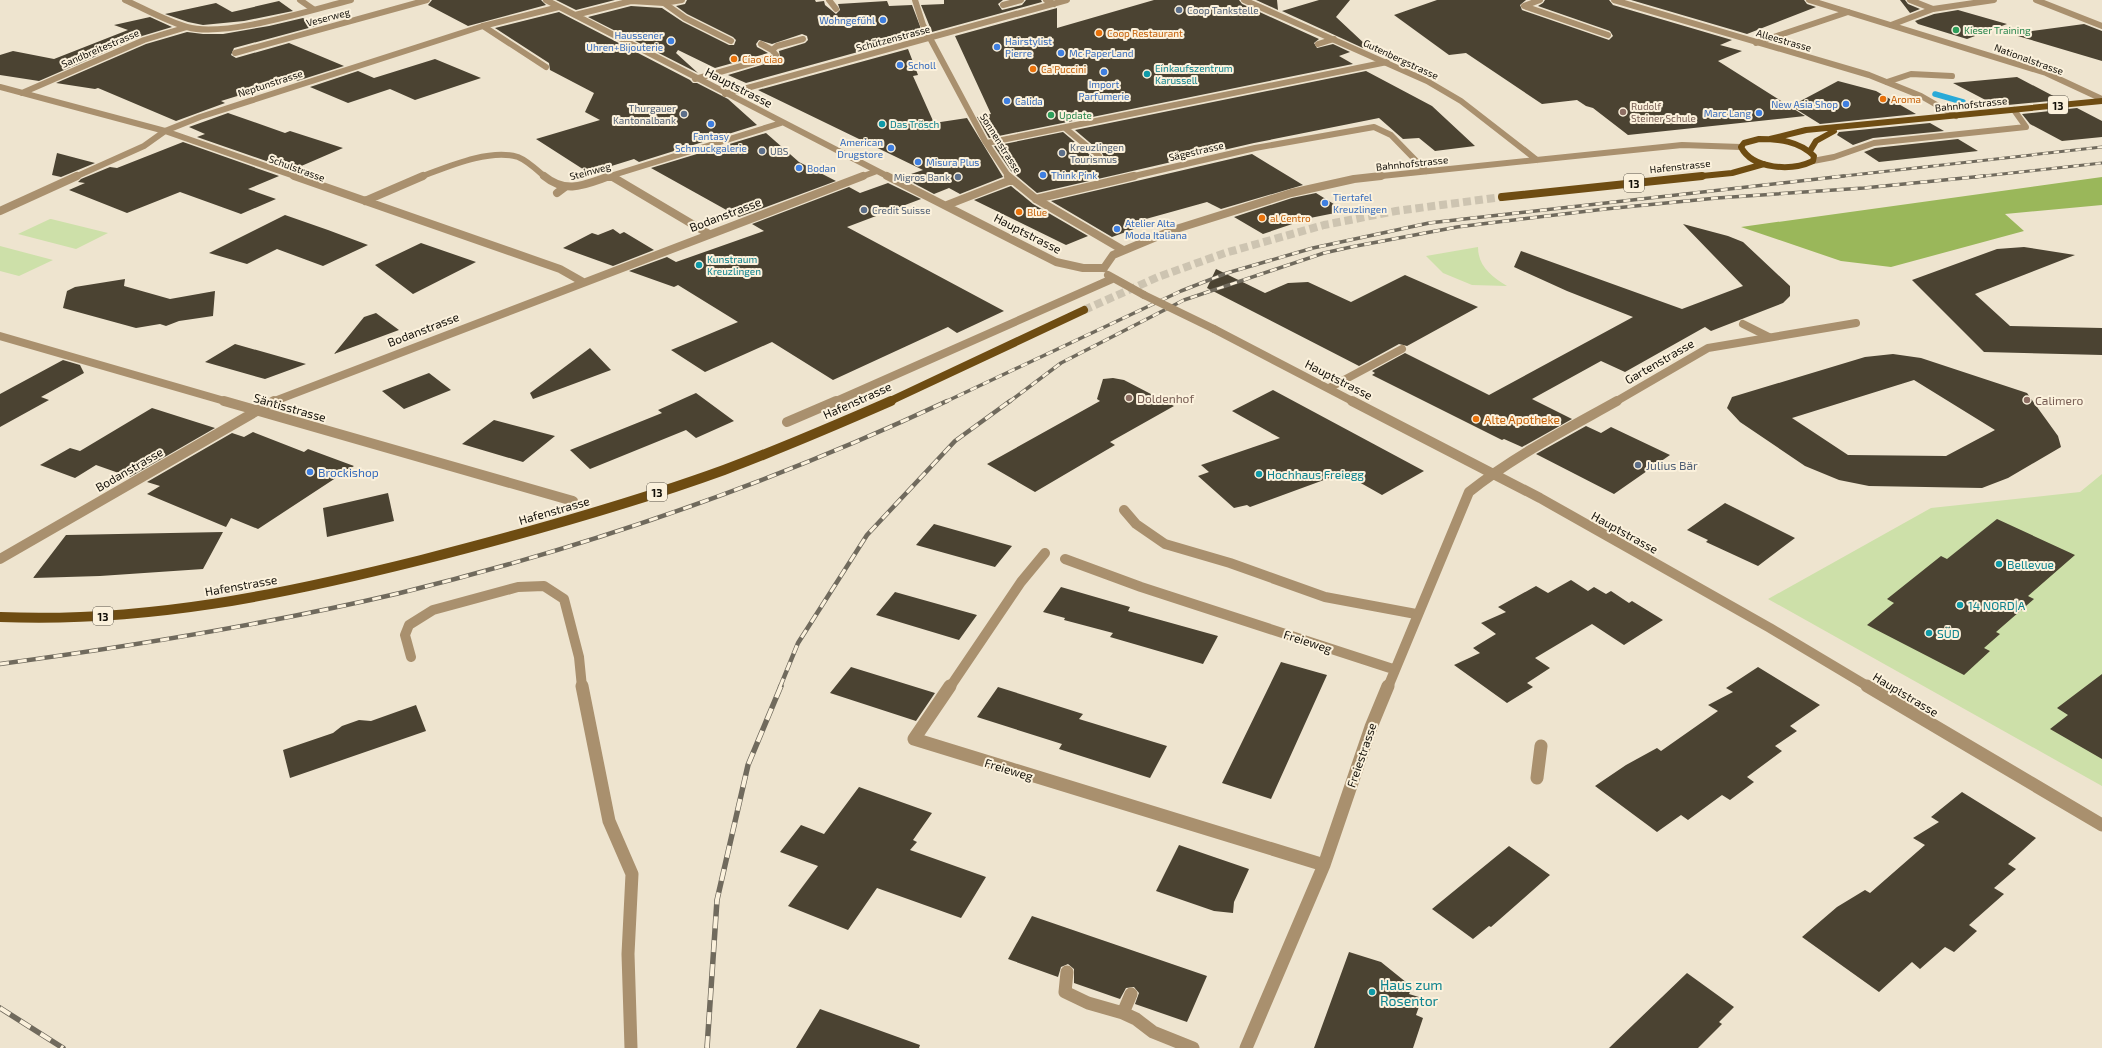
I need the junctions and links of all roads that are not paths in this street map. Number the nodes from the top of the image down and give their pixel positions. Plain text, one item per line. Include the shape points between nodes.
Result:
1 (125, 0) edge
2 (300, 0) edge
3 (351, 0) edge
4 (427, 0) edge
5 (546, 0) edge
6 (682, 0) edge
7 (829, 0) edge
8 (915, 0) edge
9 (1021, 0) edge
10 (1046, 0) edge
11 (1067, 0) edge
12 (1244, 0) edge
13 (1540, 0) edge
14 (1614, 0) edge
15 (1809, 0) edge
16 (1910, 0) edge
17 (1994, 0) edge
18 (2036, 0) edge
19 (664, 3) junction
20 (1054, 4) junction
21 (1003, 5) dead end
22 (559, 7) junction
23 (313, 9) junction
24 (836, 9) dead end
25 (1933, 9) junction
26 (1848, 12) junction
27 (576, 15) junction
28 (1891, 25) junction
29 (483, 26) junction
30 (2102, 26) edge
31 (187, 27) junction
32 (1608, 35) dead end
33 (931, 38) junction
34 (803, 39) dead end
35 (1334, 39) junction
36 (732, 41) dead end
37 (1756, 42) junction
38 (761, 44) dead end
39 (1318, 44) dead end
40 (772, 50) junction
41 (235, 54) dead end
42 (1388, 62) junction
43 (546, 67) dead end
44 (1952, 76) dead end
45 (695, 79) junction
46 (1887, 82) junction
47 (0, 87) edge
48 (22, 93) junction
49 (725, 94) junction
50 (2102, 100) edge
51 (2014, 110) junction
52 (1956, 116) junction
53 (781, 123) junction
54 (1065, 128) junction
55 (1842, 128) junction
56 (165, 131) junction
57 (1770, 139) junction
58 (987, 143) junction
59 (1741, 147) junction
60 (1810, 151) junction
61 (1099, 156) dead end
62 (1537, 160) junction
63 (1813, 161) junction
64 (1764, 164) junction
65 (877, 171) junction
66 (1426, 171) junction
67 (611, 176) junction
68 (1011, 180) junction
69 (565, 187) junction
70 (556, 193) dead end
71 (1502, 197) tunnel mouth
72 (1036, 199) junction
73 (365, 201) junction
74 (947, 206) junction
75 (0, 211) edge
76 (709, 234) junction
77 (1123, 250) junction
78 (1104, 268) junction
79 (1112, 279) junction
80 (582, 282) junction
81 (1084, 310) tunnel mouth
82 (1856, 323) dead end
83 (1743, 324) dead end
84 (0, 336) edge
85 (1769, 337) junction
86 (1402, 349) dead end
87 (1329, 388) junction
88 (255, 410) junction
89 (787, 422) dead end
90 (1493, 473) junction
91 (573, 501) dead end
92 (1124, 510) dead end
93 (1045, 553) dead end
94 (0, 559) edge
95 (1065, 559) dead end
96 (1416, 614) junction
97 (0, 617) edge
98 (412, 657) dead end
99 (1394, 669) junction
100 (1541, 746) dead end
101 (1537, 778) dead end
102 (2102, 825) edge
103 (1324, 865) junction
104 (1067, 972) dead end
105 (1131, 994) dead end
106 (1123, 1013) junction
107 (632, 1048) edge
108 (1193, 1048) edge
109 (1246, 1048) edge

1 - 31 street, Sandbreitestrasse
2 - 23 street
3 - 23 street, Sandbreitestrasse
4 - 41 street, Veserweg
5 - 22 street, Hauptstrasse
6 - 19 street
7 - 24 street
8 - 33 street, Sonnenstrasse via 923,25
9 - 21 street
10 - 20 street
11 - 20 street, Schützenstrasse
12 - 35 street, Gutenbergstrasse
13 - 32 street via 1524,6
14 - 37 street, Alleestrasse
15 - 26 street, Nationalstrasse
16 - 25 street
17 - 25 street
18 - 30 street
19 - 27 street via 631,1
19 - 36 street via 666,7
20 - 33 street, Schützenstrasse
22 - 27 street, Hauptstrasse
22 - 29 street, Neptunstrasse
23 - 31 street, Sandbreitestrasse via 231,27
25 - 28 street
26 - 28 street, Nationalstrasse
26 - 37 street
27 - 45 street, Hauptstrasse
28 - 50 street, Nationalstrasse via 2046,72
29 - 43 street
29 - 56 street, Neptunstrasse via 208,114
31 - 48 street, Sandbreitestrasse via 144,40
33 - 49 street, Schützenstrasse
33 - 58 street, Sonnenstrasse
34 - 40 street via 777,46
35 - 39 street
35 - 42 street, Gutenbergstrasse
37 - 46 street, Alleestrasse
38 - 40 street
40 - 45 street via 776,55 773,57
42 - 54 street
42 - 62 street, Gutenbergstrasse via 1461,101
44 - 46 street via 1911,74
45 - 49 street, Hauptstrasse
46 - 52 street, Alleestrasse via 1921,96
47 - 48 street, Schulstrasse
48 - 56 street, Schulstrasse
49 - 53 street, Hauptstrasse
50 - 51 main road, Bahnhofstrasse / 13
51 - 52 main road, Bahnhofstrasse / 13
51 - 63 street via 2026,126 1874,143 1834,157
52 - 55 main road, Bahnhofstrasse / 13
53 - 65 street, Hauptstrasse
53 - 67 street, Steinweg
54 - 58 street
54 - 61 street
55 - 57 main road, Bahnhofstrasse / 13 via 1806,130
55 - 60 main road, Bahnhofstrasse / 13 via 1822,136 1812,145
56 - 73 street, Schulstrasse
56 - 75 street, Neptunstrasse via 144,146
57 - 59 main road via 1750,141
57 - 60 main road via 1792,143
58 - 68 street, Sonnenstrasse
59 - 62 street, Bahnhofstrasse via 1682,145
59 - 64 main road via 1746,156
60 - 63 main road via 1814,156
62 - 66 street, Bahnhofstrasse
63 - 64 main road via 1794,167
64 - 71 main road, Hafenstrasse / 13 via 1732,173
65 - 74 street, Hauptstrasse
65 - 76 street, Bodanstrasse
66 - 72 street, Sägestrasse via 1391,135 1374,127 1255,148
66 - 77 street, Bahnhofstrasse via 1354,179 1291,193 1173,230
67 - 69 street, Steinweg via 582,185
67 - 76 street
68 - 72 street, Sonnenstrasse
68 - 74 street
69 - 70 street
69 - 73 street, Steinweg via 556,184 518,158 490,156 454,166
72 - 77 street, Sonnenstrasse
73 - 80 street, Schulstrasse via 560,269
74 - 78 street, Hauptstrasse via 1056,262 1083,268
76 - 80 street, Bodanstrasse
77 - 78 street, Bahnhofstrasse via 1113,255
78 - 79 street, Hauptstrasse
79 - 87 street, Hauptstrasse, bridge
79 - 89 street, Hafenstrasse
80 - 88 street, Bodanstrasse via 278,398
81 - 97 main road, Hafenstrasse / 13 via 836,424 725,470 542,528 459,551 317,584 206,605 107,616
82 - 85 street, Gartenstrasse
83 - 85 street
84 - 88 street, Säntisstrasse
85 - 90 street, Gartenstrasse via 1708,348
86 - 87 street
87 - 90 street, Hauptstrasse
88 - 91 street, Säntisstrasse
88 - 94 street, Bodanstrasse
90 - 96 street, Freiestrasse via 1469,492
90 - 102 street, Hauptstrasse via 1770,628
92 - 96 street via 1136,524 1165,544 1230,563 1325,597
93 - 103 street, Freieweg via 1021,582 914,739
95 - 99 street, Freieweg via 1141,587
96 - 99 street, Freiestrasse
98 - 107 street via 404,636 409,625 433,610 518,587 544,586 564,599 578,657 583,695 609,821 632,874 628,954
99 - 103 street, Freiestrasse via 1371,727
100 - 101 street
103 - 109 street, Freiestrasse
104 - 106 street via 1065,992 1088,1003
105 - 106 street
106 - 108 street via 1153,1032

